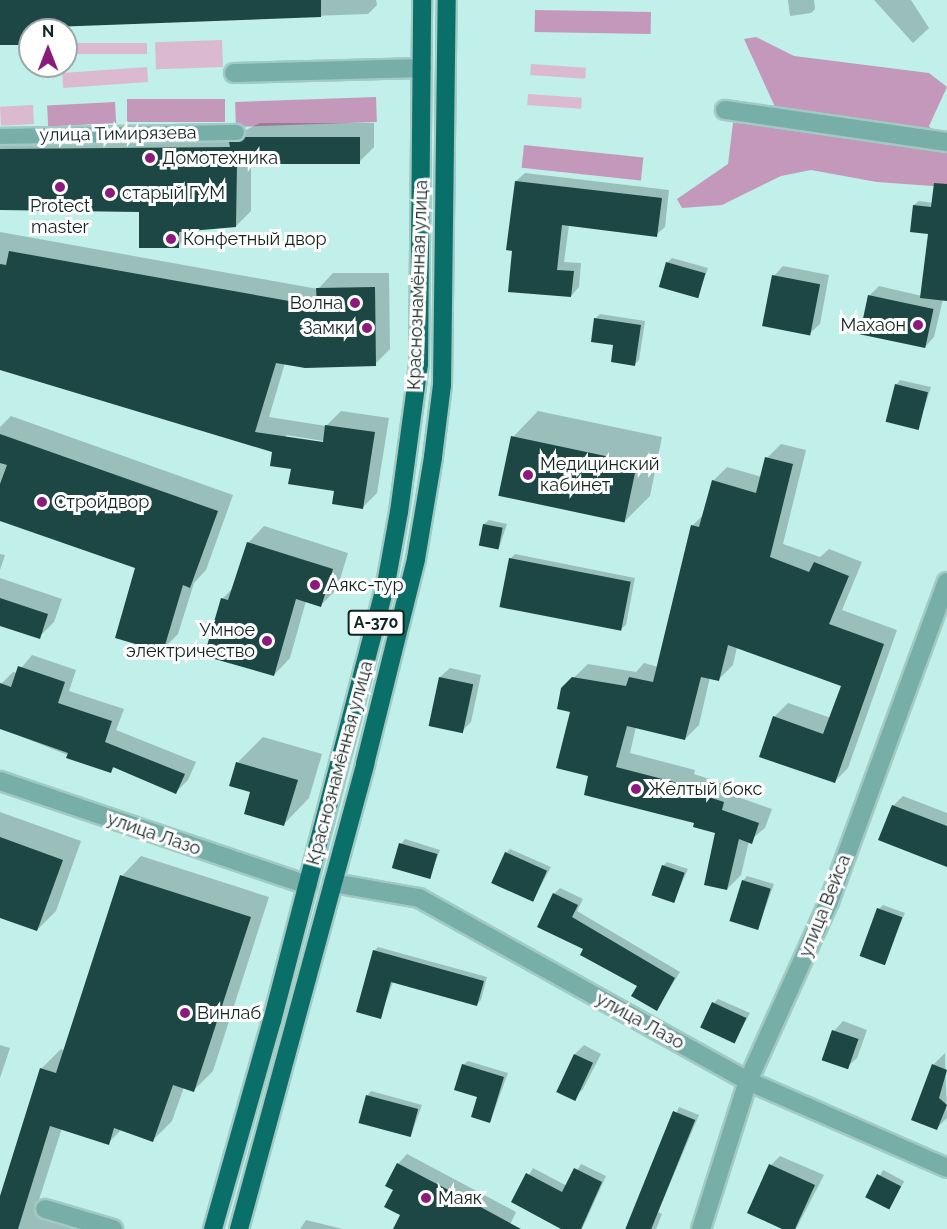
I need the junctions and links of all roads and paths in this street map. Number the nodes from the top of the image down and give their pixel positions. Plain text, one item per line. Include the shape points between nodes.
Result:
1 (422, 0) edge
2 (447, 0) edge
3 (422, 68) junction
4 (234, 73) dead end
5 (725, 111) dead end
6 (236, 132) dead end
7 (0, 136) edge
8 (947, 142) edge
9 (391, 556) junction
10 (415, 563) junction
11 (947, 582) edge
12 (0, 781) edge
13 (333, 883) junction
14 (308, 885) junction
15 (748, 1081) junction
16 (234, 1152) junction
17 (258, 1160) junction
18 (947, 1168) edge
19 (45, 1209) dead end
20 (113, 1229) edge
21 (213, 1229) edge
22 (239, 1229) edge
23 (702, 1229) edge

1 - 3 highway, Краснознамённая улица / А-370
2 - 10 highway, Краснознамённая улица / А-370 via 442,386
3 - 4 street
3 - 9 highway, Краснознамённая улица / А-370 via 419,363
5 - 8 street
6 - 7 street, улица Тимирязева
9 - 10 highway
9 - 14 highway, Краснознамённая улица / А-370
10 - 13 highway, Краснознамённая улица / А-370
11 - 15 street, улица Вейса via 829,902
12 - 14 street, улица Лазо
13 - 15 street, улица Лазо via 419,898
13 - 17 highway, Краснознамённая улица / А-370
14 - 16 highway, Краснознамённая улица / А-370
15 - 18 street, улица Лазо
15 - 23 street, улица Вейса
16 - 17 highway
16 - 21 highway, Краснознамённая улица / А-370
17 - 22 highway, Краснознамённая улица / А-370
19 - 20 street

